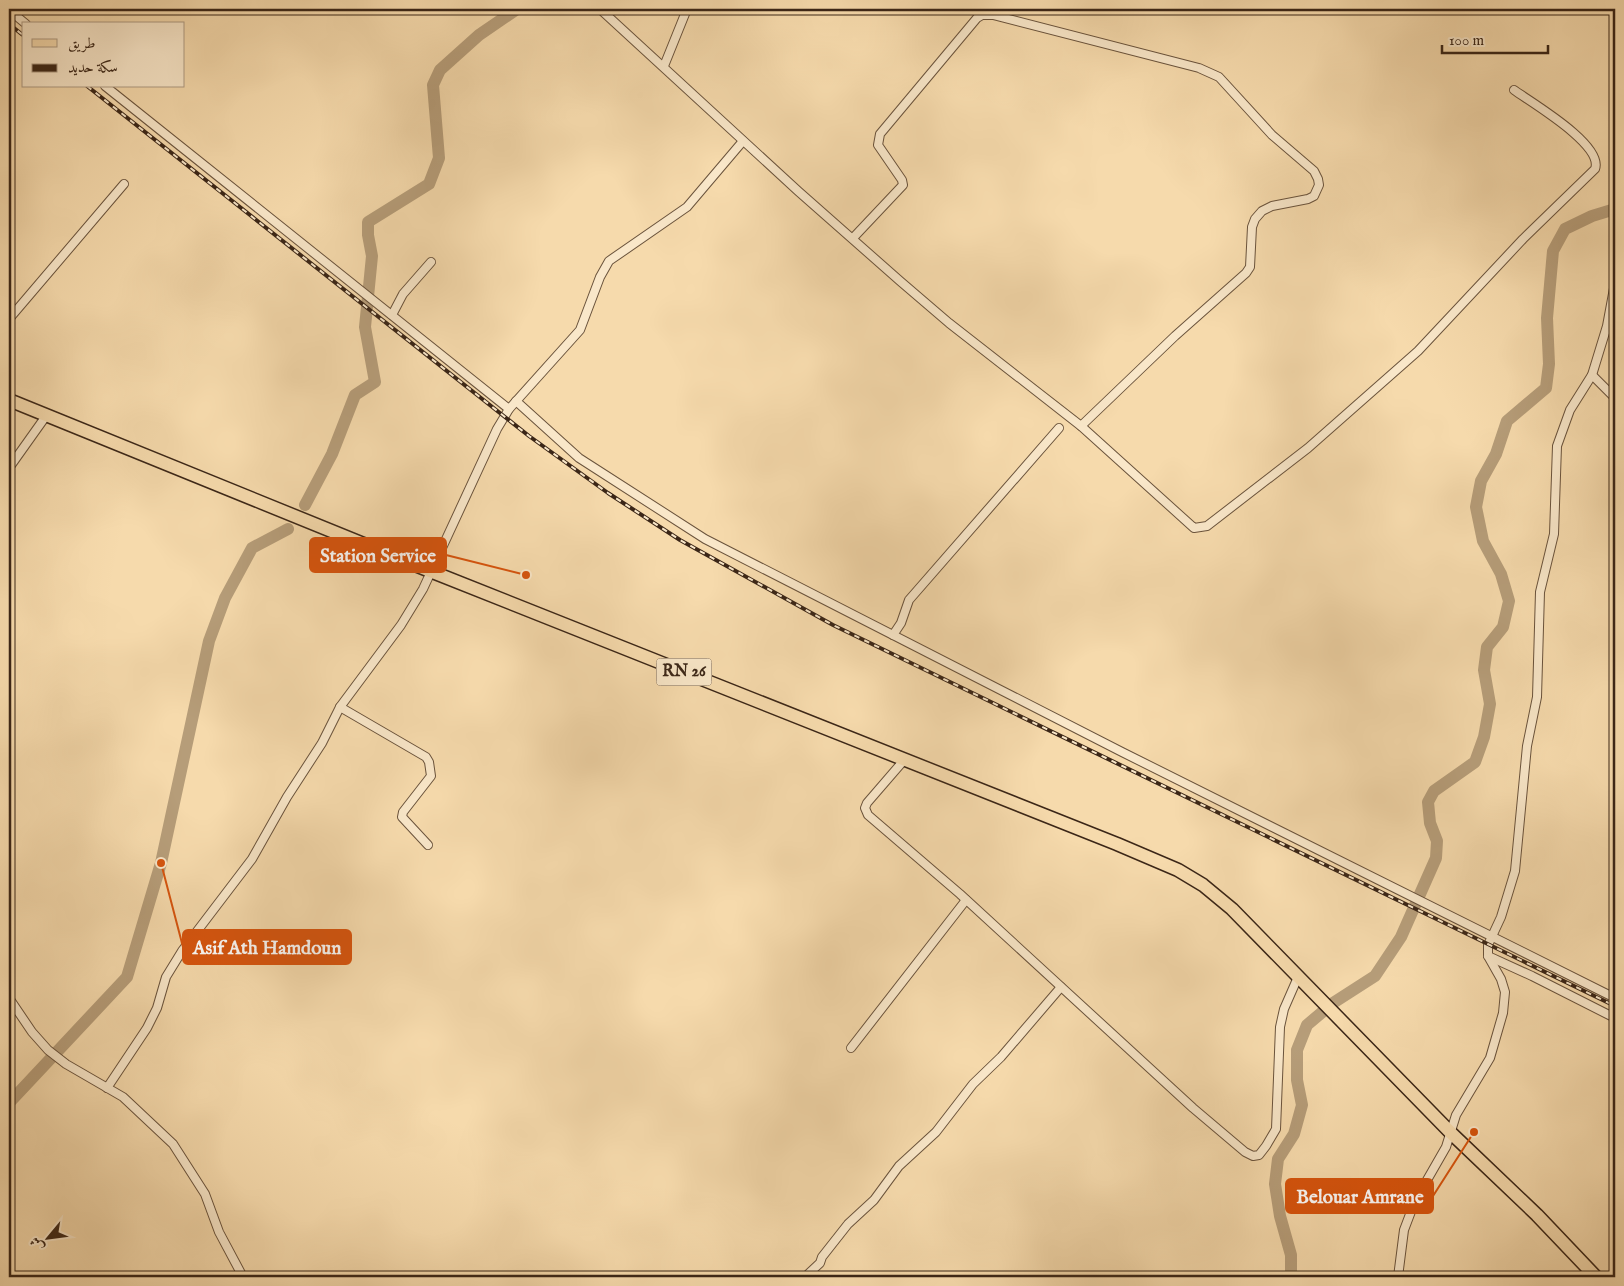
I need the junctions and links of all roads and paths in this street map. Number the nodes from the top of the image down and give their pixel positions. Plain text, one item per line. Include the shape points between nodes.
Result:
1 (600, 9) edge
2 (687, 9) edge
3 (9, 10) edge
4 (24, 22) edge
5 (664, 66) junction
6 (108, 88) edge
7 (1514, 90) dead end
8 (743, 141) junction
9 (124, 184) dead end
10 (853, 238) junction
11 (431, 262) dead end
12 (1615, 283) edge
13 (392, 315) junction
14 (9, 319) edge
15 (1592, 375) junction
16 (1615, 398) edge
17 (9, 400) edge
18 (516, 401) junction
19 (509, 409) junction
20 (46, 416) junction
21 (1081, 426) junction
22 (1059, 428) dead end
23 (9, 468) edge
24 (430, 571) junction
25 (893, 636) junction
26 (340, 708) junction
27 (905, 759) junction
28 (428, 845) dead end
29 (966, 900) junction
30 (1492, 937) junction
31 (1488, 956) junction
32 (1298, 977) junction
33 (1061, 987) junction
34 (9, 998) edge
35 (1615, 998) edge
36 (1615, 1018) edge
37 (850, 1048) dead end
38 (107, 1088) junction
39 (1451, 1133) junction
40 (243, 1277) edge
41 (805, 1277) edge
42 (1398, 1277) edge
43 (1596, 1277) edge

1 - 5 street
2 - 5 street
3 - 4 street
5 - 8 street
6 - 13 street
7 - 21 street via 1583,141 1595,157 1595,169 1523,239 1418,351 1308,448 1207,526 1194,528
8 - 10 street
8 - 18 street via 687,207 609,261 580,330
9 - 14 street
10 - 21 street via 949,323
10 - 21 street via 903,185 878,145 880,134 982,15 993,15 1199,68 1219,78 1272,135 1314,171 1319,185 1317,192 1308,199 1262,211 1252,227 1250,267 1246,274 1175,336
11 - 13 street via 403,294
12 - 15 street via 1607,326
13 - 19 street
15 - 16 street
15 - 30 street via 1570,410 1557,446 1554,534 1540,592 1537,696 1527,746 1515,871
17 - 20 main road, RN 26
18 - 19 street
18 - 25 street via 579,458 705,539
19 - 24 street
20 - 23 street
20 - 24 main road, RN 26
22 - 25 street via 910,600 902,623
24 - 26 street via 401,624
24 - 27 main road, RN 26
25 - 30 street
26 - 28 street via 430,762 431,776 402,817
26 - 38 street via 252,859 196,931 166,977 157,1008
27 - 29 street via 867,803 868,815
27 - 32 main road, RN 26 via 1178,870 1232,909
29 - 33 street
29 - 37 street
30 - 31 street
30 - 35 street
31 - 36 street
31 - 39 street via 1505,992 1503,1013 1490,1058 1456,1115
32 - 33 street via 1280,1027 1276,1130 1259,1155 1254,1156 1193,1108
32 - 39 main road, RN 26
33 - 41 street via 1001,1057 973,1084 936,1132 899,1166 874,1200 848,1224 820,1263
34 - 38 street via 48,1050
38 - 40 street via 129,1102 173,1144 205,1194 219,1232
39 - 42 street via 1415,1201 1404,1230
39 - 43 main road, RN 26

